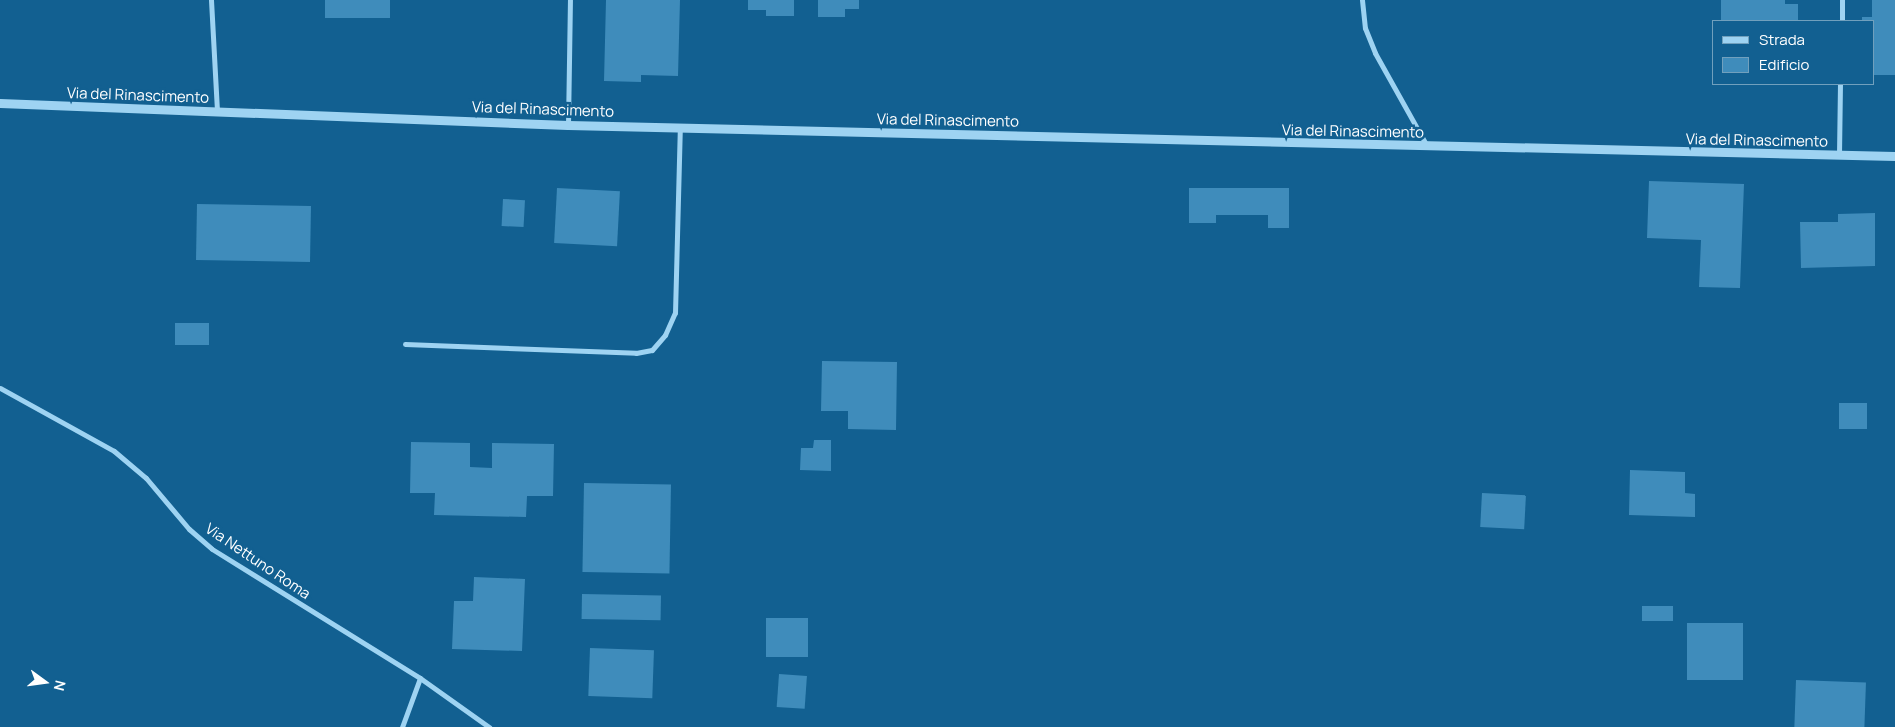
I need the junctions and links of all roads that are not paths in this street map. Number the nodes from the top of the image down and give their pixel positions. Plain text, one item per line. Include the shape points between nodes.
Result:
1 (211, 0) edge
2 (570, 0) edge
3 (1362, 0) edge
4 (1842, 0) edge
5 (1842, 20) edge
6 (1840, 85) edge
7 (0, 103) edge
8 (217, 111) junction
9 (568, 125) junction
10 (680, 127) junction
11 (1427, 147) junction
12 (1839, 155) junction
13 (1895, 156) edge
14 (405, 344) dead end
15 (0, 388) edge
16 (420, 678) junction
17 (402, 727) edge
18 (490, 727) edge

1 - 8 street
2 - 9 street
3 - 11 street via 1365,28 1375,54
4 - 5 street
6 - 12 street
7 - 8 street, Via del Rinascimento
8 - 9 street, Via del Rinascimento
9 - 10 street, Via del Rinascimento
10 - 11 street, Via del Rinascimento
10 - 14 street via 675,313 665,335 652,350 636,353
11 - 12 street, Via del Rinascimento
12 - 13 street, Via del Rinascimento
15 - 16 street, Via Nettuno Roma via 114,451 146,478 189,530 212,549
16 - 17 street
16 - 18 street, Via Nettuno Roma

